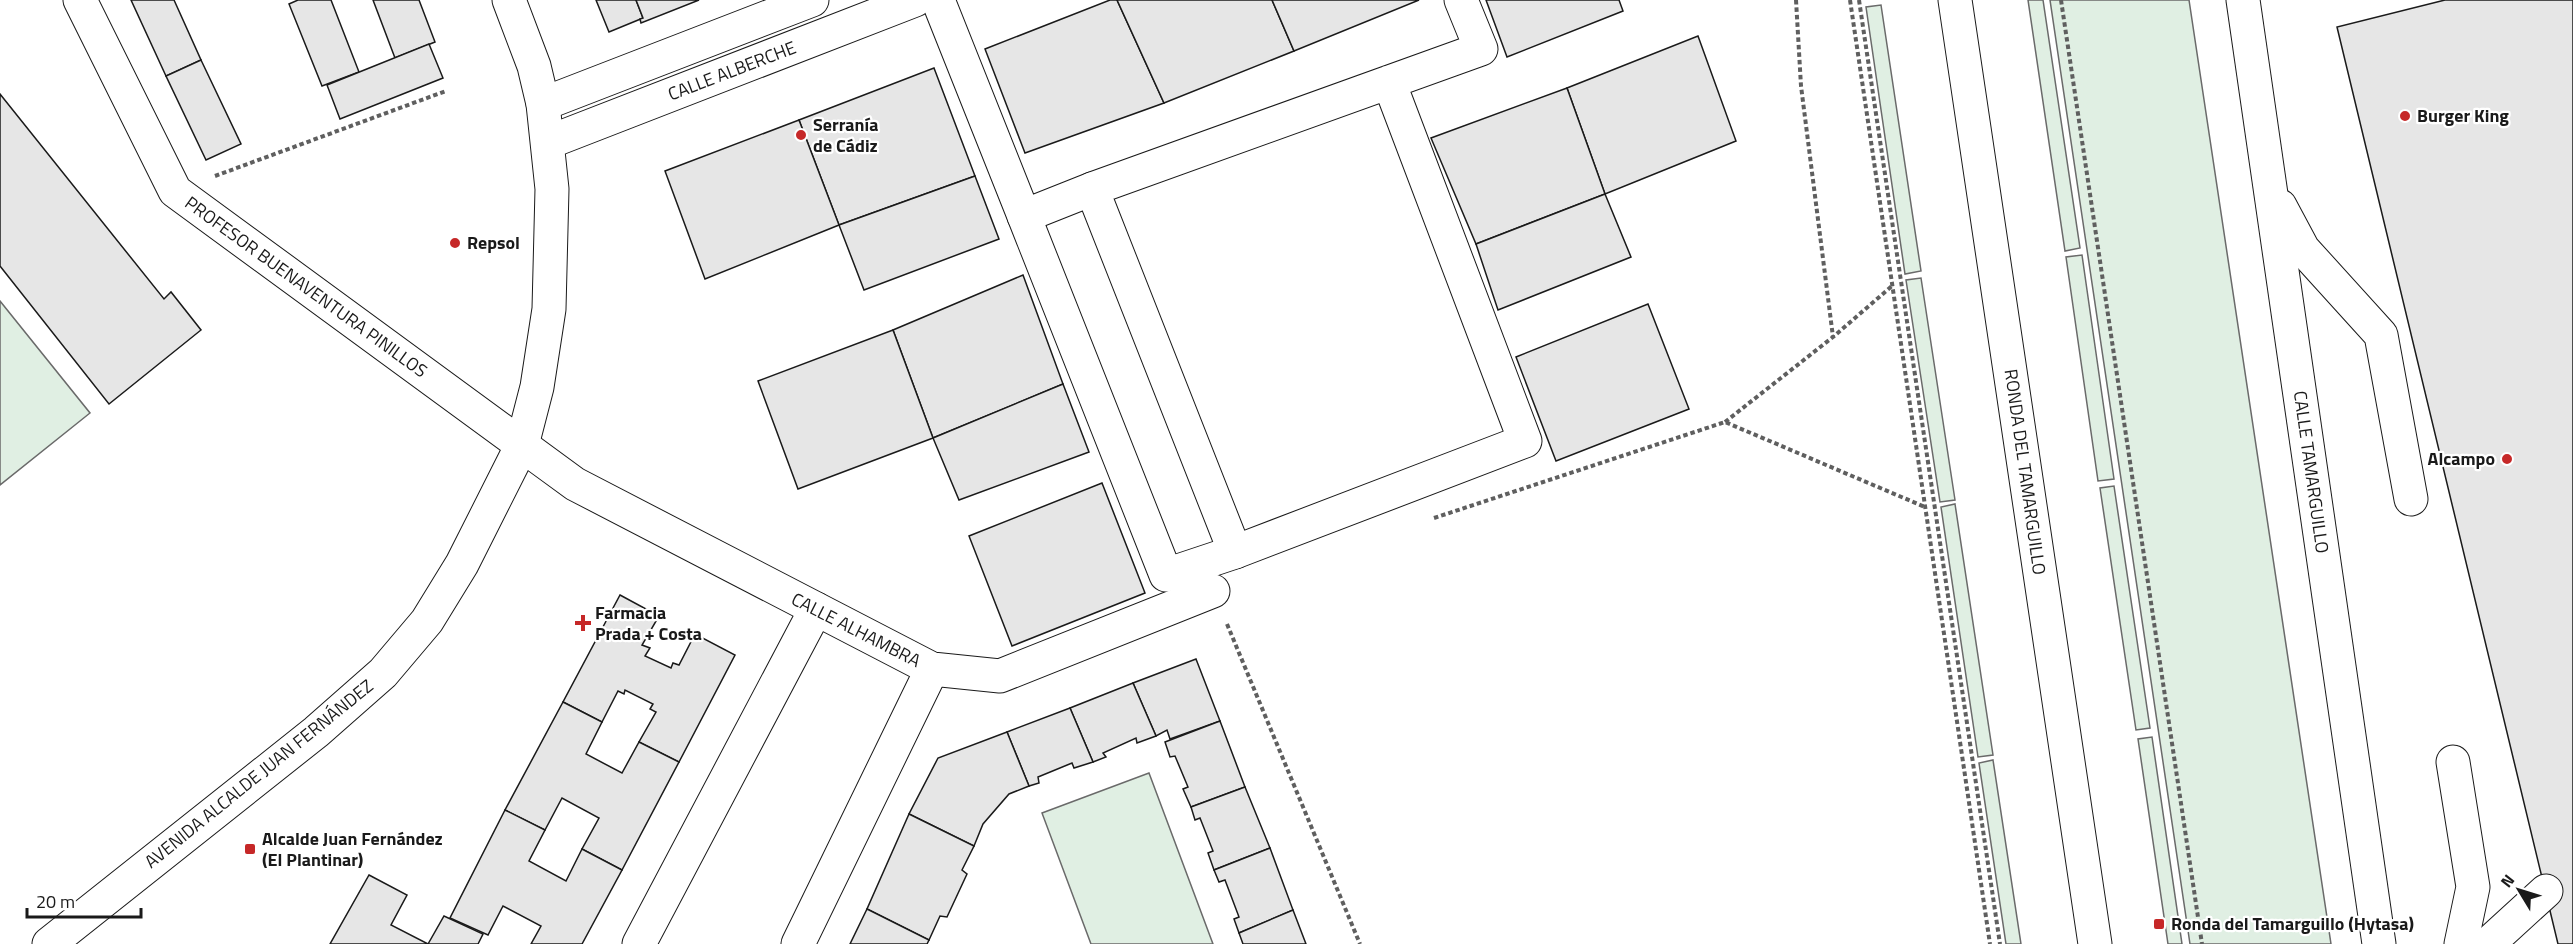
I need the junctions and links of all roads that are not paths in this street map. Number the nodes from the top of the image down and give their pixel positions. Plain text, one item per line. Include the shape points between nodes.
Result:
1 (80, 0) edge
2 (509, 0) edge
3 (812, 0) edge
4 (915, 0) edge
5 (938, 0) edge
6 (1461, 0) edge
7 (1955, 0) edge
8 (2243, 0) edge
9 (1389, 82) junction
10 (543, 104) junction
11 (549, 142) junction
12 (2269, 185) junction
13 (1092, 189) junction
14 (1024, 216) junction
15 (522, 445) junction
16 (2411, 499) dead end
17 (1235, 552) junction
18 (1213, 591) road end
19 (816, 609) junction
20 (932, 669) junction
21 (2453, 762) dead end
22 (2546, 891) dead end
23 (49, 944) edge
24 (639, 944) edge
25 (798, 944) edge
26 (2095, 944) edge
27 (2379, 944) edge
28 (2461, 944) edge
29 (2488, 944) edge

1 - 15 street, PROFESOR BUENAVENTURA PINILLOS via 175,191
2 - 10 street, AVENIDA ALCALDE JUAN FERNÁNDEZ via 534,66
3 - 10 street, CALLE ALBERCHE
4 - 11 street, CALLE ALBERCHE
5 - 14 street
6 - 9 street via 1481,49
7 - 26 street, RONDA DEL TAMARGUILLO
8 - 12 street, CALLE TAMARGUILLO
9 - 13 street
9 - 17 street via 1525,441
10 - 11 street, AVENIDA ALCALDE JUAN FERNÁNDEZ
11 - 15 street, AVENIDA ALCALDE JUAN FERNÁNDEZ via 549,309 537,387
12 - 16 street via 2303,249 2381,335
12 - 27 street, CALLE TAMARGUILLO
13 - 14 street
13 - 17 street
14 - 17 street via 1166,575
15 - 19 street, CALLE ALHAMBRA via 575,484
15 - 23 street, AVENIDA ALCALDE JUAN FERNÁNDEZ via 456,574 427,621 383,673 316,732
18 - 20 street, CALLE ALHAMBRA via 1000,676
19 - 20 street, CALLE ALHAMBRA
19 - 24 street
20 - 25 street
21 - 28 street via 2472,887
22 - 29 street

